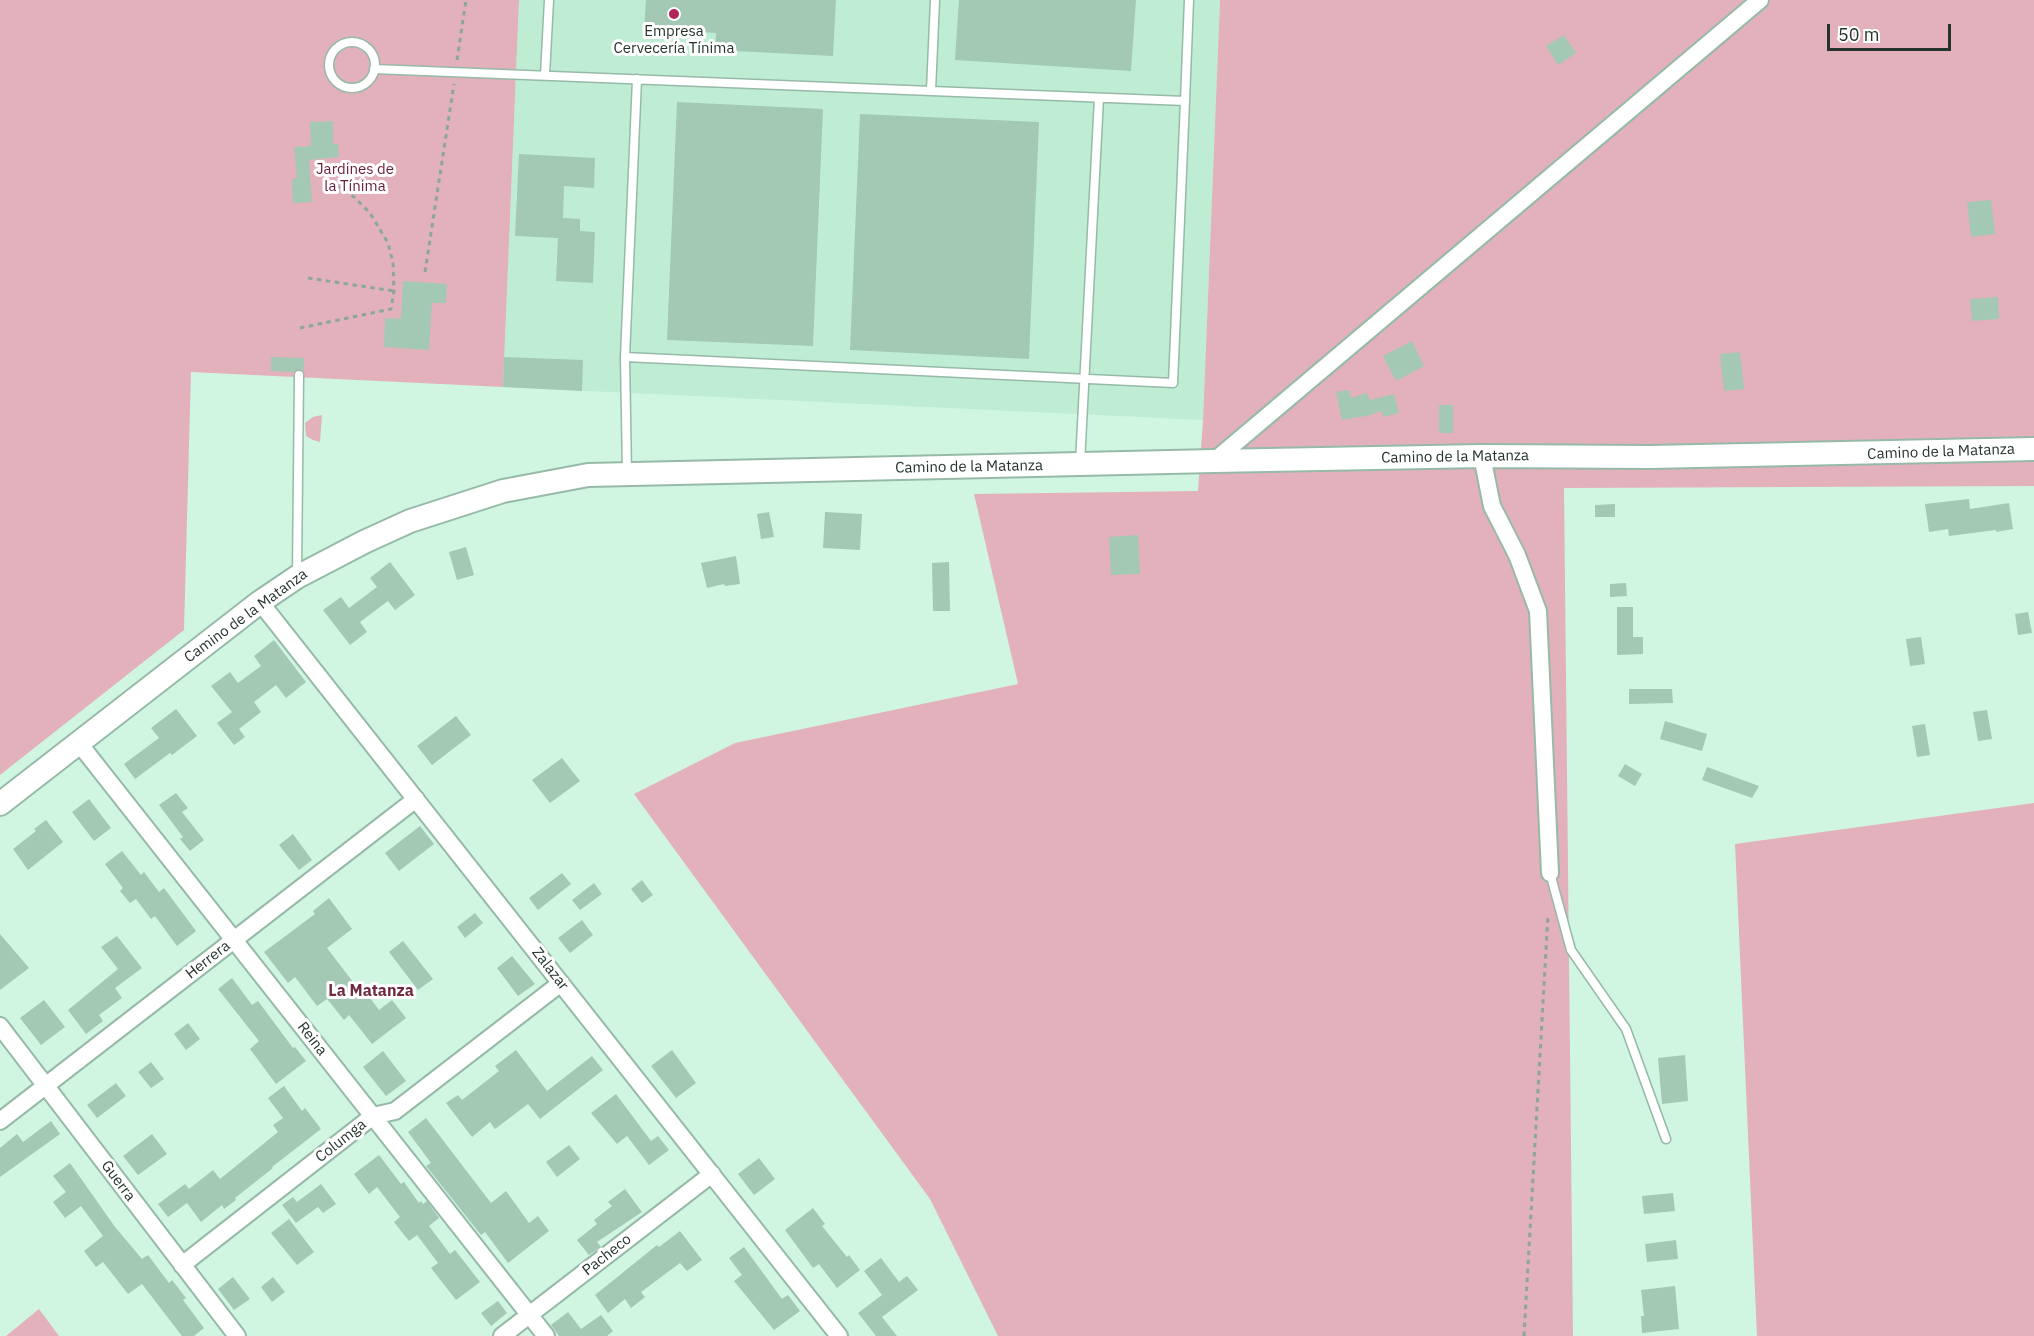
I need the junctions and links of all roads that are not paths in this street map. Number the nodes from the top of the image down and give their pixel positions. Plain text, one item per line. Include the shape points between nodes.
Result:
1 (549, 0) edge
2 (935, 0) edge
3 (1189, 0) edge
4 (1760, 0) edge
5 (374, 69) junction
6 (545, 75) junction
7 (637, 79) junction
8 (931, 91) junction
9 (1099, 98) junction
10 (1185, 101) junction
11 (625, 357) junction
12 (298, 375) dead end
13 (1083, 379) junction
14 (2034, 450) edge
15 (1482, 456) junction
16 (1214, 460) junction
17 (1080, 464) junction
18 (627, 474) junction
19 (297, 577) junction
20 (260, 602) junction
21 (78, 742) junction
22 (416, 799) junction
23 (0, 804) edge
24 (1550, 873) joint
25 (234, 940) junction
26 (561, 983) junction
27 (0, 1026) edge
28 (45, 1086) junction
29 (373, 1116) junction
30 (0, 1121) edge
31 (1666, 1139) dead end
32 (712, 1174) junction
33 (182, 1265) junction
34 (529, 1315) junction
35 (237, 1336) edge
36 (502, 1336) edge
37 (546, 1336) edge
38 (839, 1336) edge

1 - 6 lane
2 - 8 lane
3 - 10 lane
4 - 16 street
5 - 5 lane via 367,82 352,88 332,76 329,61 341,45 355,42 368,49
5 - 6 lane
6 - 7 lane
7 - 8 lane
7 - 11 lane
8 - 9 lane
9 - 10 lane
9 - 13 lane
10 - 13 lane via 1173,383
11 - 13 lane
11 - 18 lane
12 - 19 lane
13 - 17 lane
14 - 15 street, Camino de la Matanza
15 - 16 street, Camino de la Matanza
15 - 24 street via 1492,506 1517,555 1538,611
16 - 17 street, Camino de la Matanza
17 - 18 street, Camino de la Matanza
18 - 19 street, Camino de la Matanza via 588,475 503,491 410,521
19 - 20 street, Camino de la Matanza
20 - 21 street, Camino de la Matanza
20 - 22 street, Zalazar
21 - 23 street, Camino de la Matanza
21 - 25 street, Reina
22 - 25 street, Herrera
22 - 26 street, Zalazar
24 - 31 lane via 1571,950 1626,1029
25 - 28 street, Herrera
25 - 29 street, Reina
26 - 29 street, Columga via 395,1111
26 - 32 street, Zalazar
27 - 28 street, Guerra
28 - 30 street, Herrera
28 - 33 street, Guerra
29 - 33 street, Columga
29 - 34 street, Reina
32 - 34 street, Pacheco
32 - 38 street, Zalazar
33 - 35 street, Guerra
34 - 36 street, Pacheco
34 - 37 street, Reina

